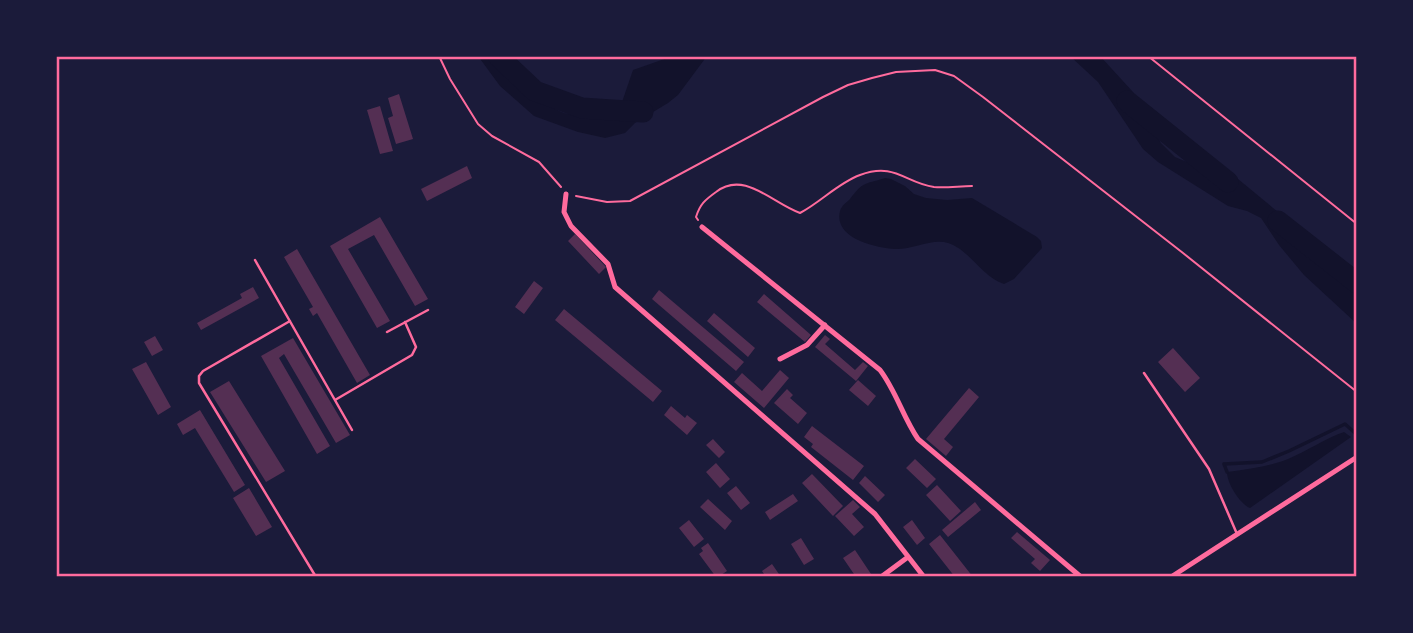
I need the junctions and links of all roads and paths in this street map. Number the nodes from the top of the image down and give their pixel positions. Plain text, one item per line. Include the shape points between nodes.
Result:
1 (439, 56) edge
2 (1148, 56) edge
3 (972, 186) dead end
4 (566, 194) junction
5 (1357, 224) edge
6 (702, 227) joint
7 (255, 260) dead end
8 (428, 310) dead end
9 (290, 321) junction
10 (405, 322) junction
11 (825, 325) junction
12 (387, 332) dead end
13 (780, 359) dead end
14 (1144, 373) dead end
15 (1357, 393) edge
16 (335, 400) junction
17 (352, 430) dead end
18 (1357, 457) edge
19 (1237, 534) junction
20 (908, 557) junction
21 (316, 577) edge
22 (881, 577) edge
23 (924, 577) edge
24 (1082, 577) edge
25 (1171, 577) edge

1 - 4 path via 478,124 539,162
2 - 5 path
3 - 6 path via 932,187 878,169 843,183 800,213 748,184 724,185 701,203 696,217
4 - 15 path via 630,201 848,85 896,72 935,70 954,76 983,97
4 - 20 street via 564,212 571,226 608,264 615,287 874,514
6 - 11 street
7 - 9 lane
8 - 10 lane
9 - 16 lane
9 - 21 lane via 203,371 199,383
10 - 12 lane
10 - 16 lane via 416,347 412,355
11 - 13 street via 807,345
11 - 24 street via 880,370 918,439
14 - 19 lane via 1209,469
16 - 17 lane
18 - 19 street
19 - 25 street
20 - 22 street
20 - 23 street

